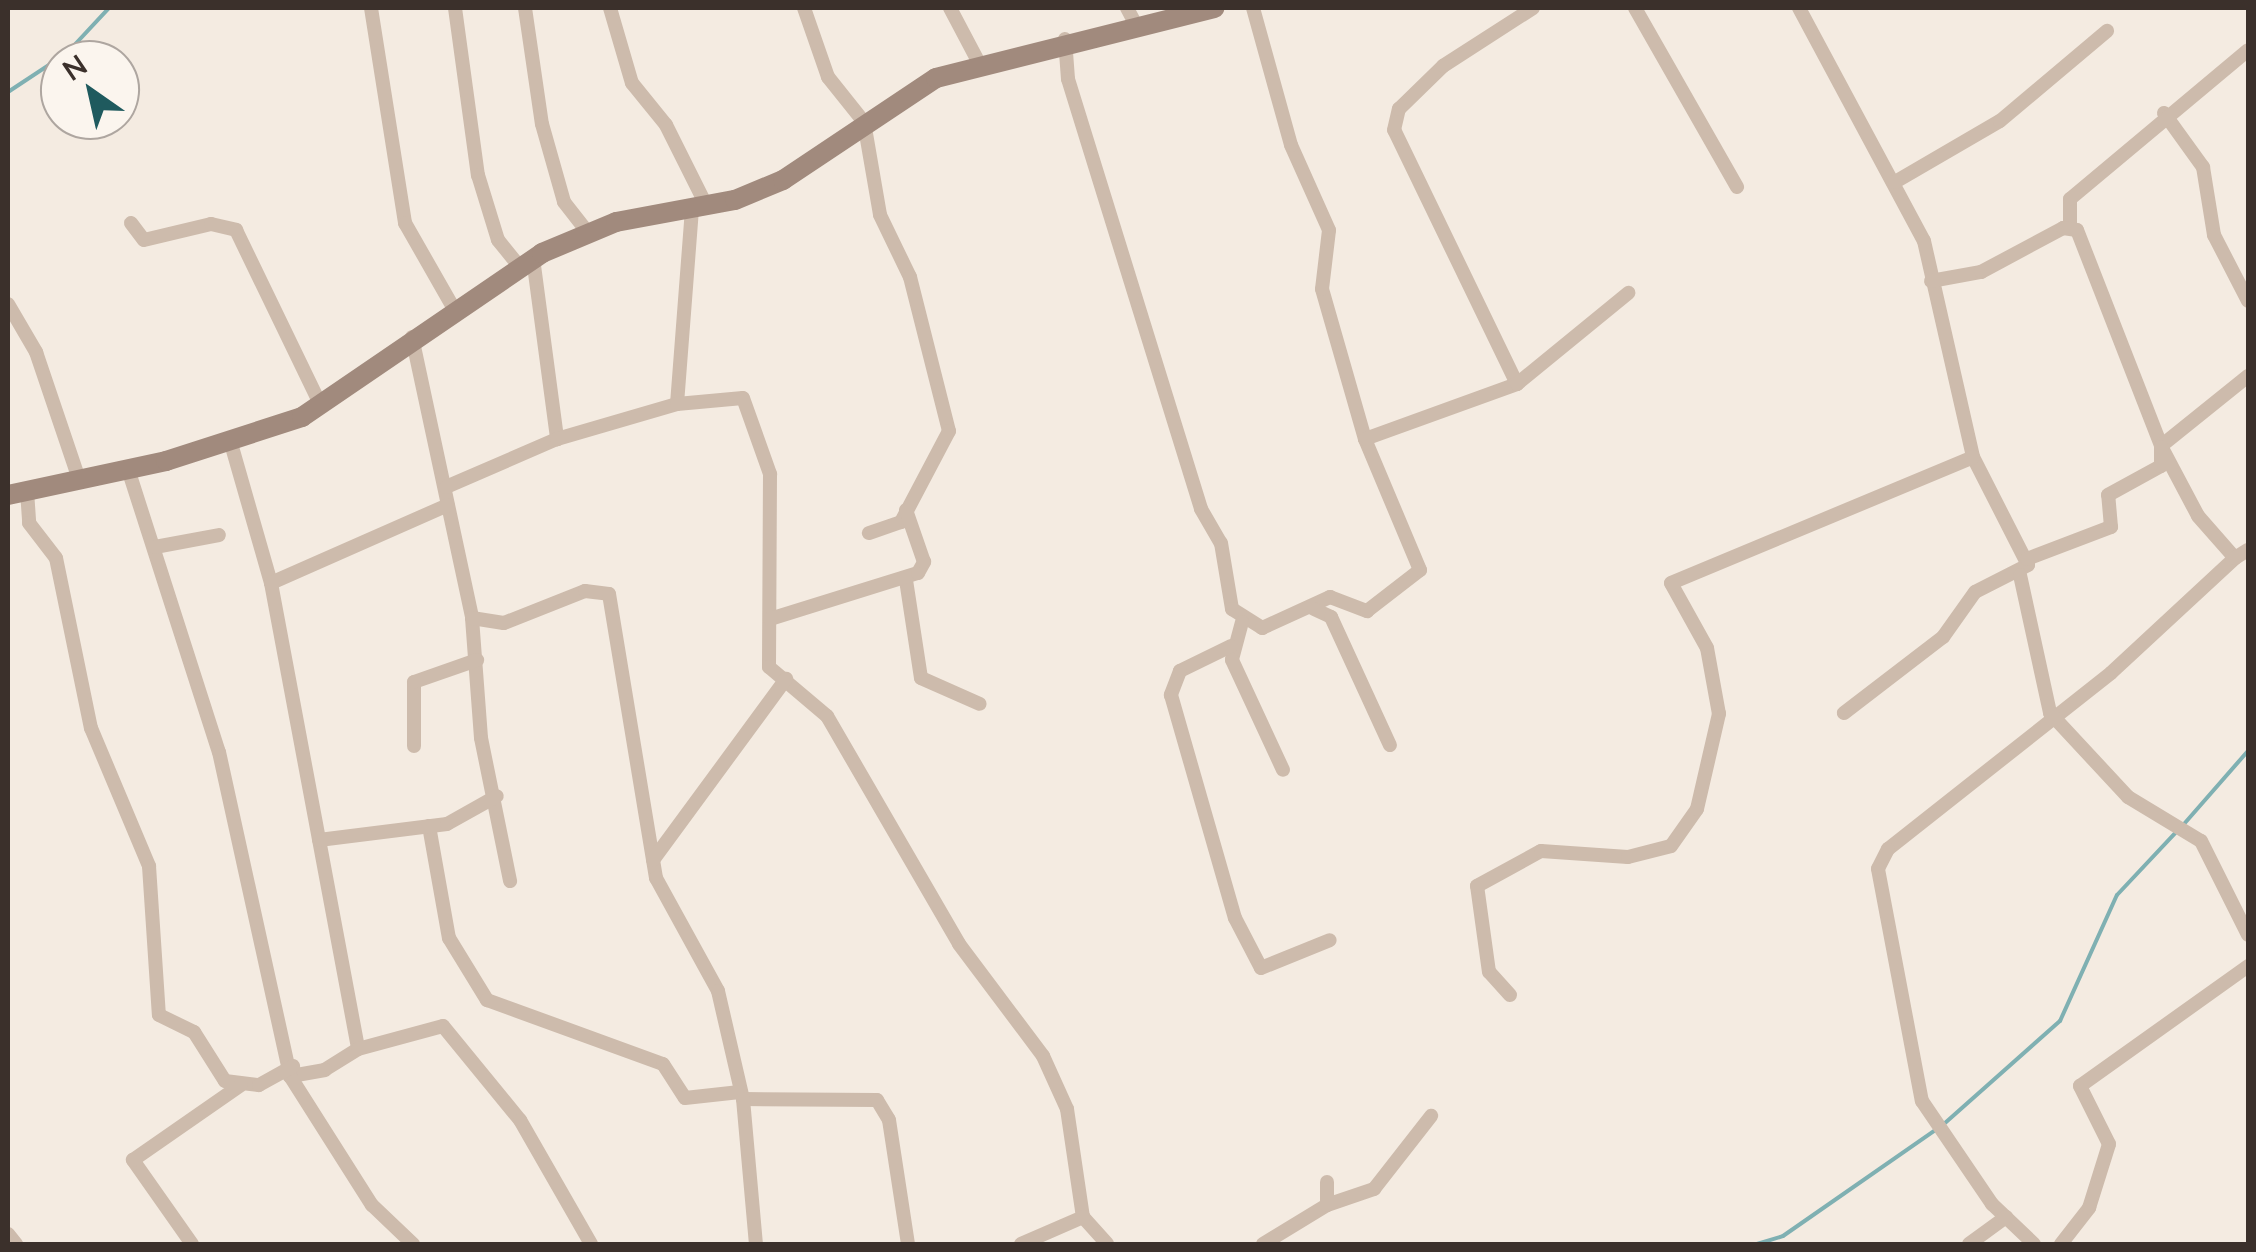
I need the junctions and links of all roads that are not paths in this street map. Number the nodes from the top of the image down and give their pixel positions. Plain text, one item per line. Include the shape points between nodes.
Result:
1 (370, 8) edge
2 (455, 8) edge
3 (525, 8) edge
4 (610, 8) edge
5 (804, 8) edge
6 (950, 8) edge
7 (1214, 8) edge
8 (1253, 8) edge
9 (1533, 8) edge
10 (1635, 8) edge
11 (1799, 8) edge
12 (1131, 16) edge
13 (2107, 31) dead end
14 (1064, 39) junction
15 (2248, 50) edge
16 (979, 62) junction
17 (2164, 113) junction
18 (864, 122) junction
19 (1895, 182) junction
20 (1736, 187) dead end
21 (699, 206) junction
22 (131, 223) dead end
23 (2070, 226) junction
24 (587, 232) junction
25 (527, 262) junction
26 (1931, 281) junction
27 (1628, 294) dead end
28 (2248, 301) edge
29 (8, 304) edge
30 (453, 308) junction
31 (412, 337) junction
32 (2248, 376) edge
33 (1517, 384) junction
34 (320, 404) junction
35 (677, 404) junction
36 (557, 438) junction
37 (1365, 439) junction
38 (230, 440) junction
39 (2161, 446) junction
40 (1973, 457) junction
41 (128, 469) junction
42 (79, 480) junction
43 (446, 486) junction
44 (17, 493) edge
45 (448, 505) junction
46 (906, 510) junction
47 (869, 533) dead end
48 (219, 536) dead end
49 (155, 547) junction
50 (2242, 554) edge
51 (2027, 559) junction
52 (2020, 575) junction
53 (906, 580) junction
54 (272, 583) junction
55 (1314, 609) junction
56 (472, 618) junction
57 (770, 619) junction
58 (1242, 622) junction
59 (1230, 646) junction
60 (477, 660) junction
61 (786, 679) junction
62 (980, 704) dead end
63 (1844, 713) dead end
64 (2050, 713) junction
65 (1390, 745) dead end
66 (414, 746) dead end
67 (1282, 770) dead end
68 (497, 796) junction
69 (428, 826) junction
70 (318, 840) junction
71 (653, 860) junction
72 (510, 882) dead end
73 (2248, 935) edge
74 (1330, 940) dead end
75 (2248, 966) edge
76 (1510, 995) dead end
77 (358, 1048) junction
78 (291, 1071) junction
79 (241, 1086) junction
80 (742, 1096) junction
81 (1430, 1116) dead end
82 (1327, 1182) dead end
83 (1327, 1205) junction
84 (1083, 1217) junction
85 (2006, 1217) junction
86 (8, 1234) edge
87 (16, 1244) edge
88 (192, 1244) edge
89 (413, 1244) edge
90 (592, 1244) edge
91 (756, 1244) edge
92 (908, 1244) edge
93 (1021, 1244) edge
94 (1107, 1244) edge
95 (1263, 1244) edge
96 (1970, 1244) edge
97 (2034, 1244) edge
98 (2061, 1244) edge

1 - 30 street via 406,223
2 - 25 street via 478,175 498,240
3 - 24 street via 542,124 564,202
4 - 21 street via 632,82 666,126
5 - 18 street via 828,78
6 - 16 street
7 - 12 street
8 - 37 street via 1290,145 1329,230 1322,289
9 - 33 street via 1443,66 1398,108 1394,130
10 - 20 street
11 - 19 street
12 - 14 street
13 - 19 street via 2000,120
14 - 16 street
14 - 58 street via 1068,78
15 - 17 street
16 - 18 street
17 - 23 street via 2070,199
17 - 28 street via 2203,167 2214,234
18 - 21 street via 783,180
18 - 46 street via 880,215 910,278 949,431
19 - 26 street via 1924,241
21 - 24 street
21 - 35 street
22 - 34 street via 144,240 211,224 236,230
23 - 26 street via 2001,264
23 - 39 street via 2083,237
24 - 25 street
25 - 30 street
25 - 36 street
26 - 40 street
27 - 33 street
29 - 42 street via 36,352
30 - 31 street
31 - 34 street
31 - 43 street
32 - 39 street
33 - 37 street
34 - 38 street
35 - 36 street
35 - 57 street via 743,398 761,435
36 - 43 street
37 - 55 street via 1420,575 1366,610 1337,596
38 - 41 street
38 - 54 street
39 - 50 street via 2198,516
39 - 51 street via 2162,466 2108,496 2110,527
40 - 51 street
40 - 76 street via 1671,584 1706,648 1719,714 1697,809 1671,846 1628,857 1541,851 1477,886 1489,972
41 - 42 street
41 - 49 street
42 - 44 street
43 - 45 street
44 - 79 street via 56,558 91,728 149,866 158,1015 194,1032 215,1070
45 - 54 street
45 - 56 street
46 - 47 street via 898,525
46 - 53 street via 924,562
48 - 49 street
49 - 78 street via 218,752
50 - 64 street via 2112,673
51 - 52 street
52 - 63 street via 1975,592 1943,638
52 - 64 street
53 - 57 street
53 - 62 street via 921,678
54 - 70 street
55 - 58 street via 1262,628
55 - 65 street via 1331,617
56 - 60 street
56 - 71 street via 504,622 585,591 609,594
57 - 61 street via 769,667
58 - 59 street
59 - 67 street
59 - 74 street via 1180,670 1171,695 1235,918 1261,968
60 - 66 street via 414,682
60 - 68 street via 482,738
61 - 71 street
61 - 84 street via 827,716 958,944 1043,1056 1067,1109
64 - 73 street via 2128,796 2201,841
64 - 85 street via 1888,849 1878,869 1931,1122
68 - 69 street
68 - 72 street
69 - 70 street
69 - 80 street via 449,938 487,1000 662,1064 685,1098
70 - 77 street
71 - 80 street via 669,910 718,991
75 - 98 street via 2080,1086 2109,1144 2089,1208
77 - 78 street via 325,1070
77 - 90 street via 443,1026 520,1120
78 - 79 street
78 - 89 street via 372,1204
79 - 88 street via 133,1160
80 - 91 street
80 - 92 street via 877,1100 889,1120
81 - 83 street via 1374,1189
82 - 83 street
83 - 95 street
84 - 93 street
84 - 94 street
85 - 96 street
85 - 97 street
86 - 87 street

